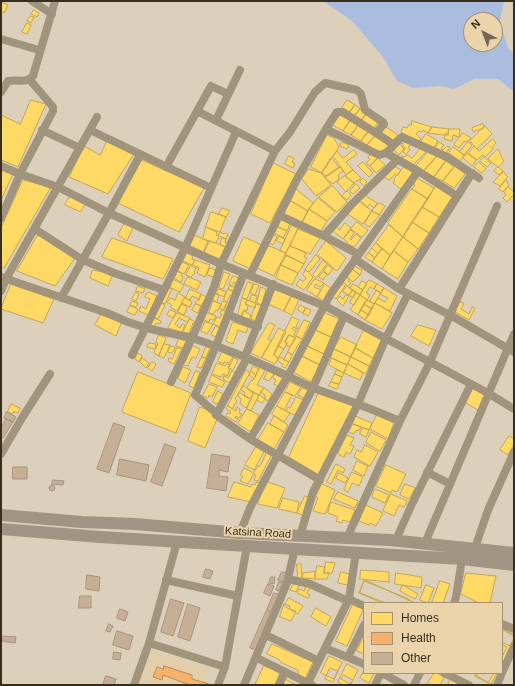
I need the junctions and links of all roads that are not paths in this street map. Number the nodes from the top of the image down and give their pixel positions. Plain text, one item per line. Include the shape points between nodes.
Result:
1 (32, 1) edge
2 (55, 1) edge
3 (52, 14) junction
4 (1, 39) edge
5 (40, 50) junction
6 (240, 70) dead end
7 (30, 80) junction
8 (1, 92) edge
9 (228, 94) junction
10 (197, 111) junction
11 (97, 117) dead end
12 (216, 120) junction
13 (326, 129) junction
14 (42, 130) junction
15 (90, 130) junction
16 (236, 132) junction
17 (376, 133) junction
18 (394, 145) junction
19 (80, 148) junction
20 (275, 151) junction
21 (386, 153) junction
22 (140, 154) junction
23 (397, 160) junction
24 (1, 166) edge
25 (166, 167) junction
26 (418, 172) junction
27 (472, 173) junction
28 (20, 174) junction
29 (480, 178) dead end
30 (58, 187) junction
31 (211, 188) junction
32 (457, 196) junction
33 (497, 206) dead end
34 (109, 213) junction
35 (279, 215) junction
36 (1, 218) edge
37 (35, 229) junction
38 (324, 236) junction
39 (185, 248) junction
40 (357, 256) junction
41 (83, 260) junction
42 (221, 264) junction
43 (247, 274) junction
44 (4, 278) edge
45 (273, 284) junction
46 (399, 289) junction
47 (164, 290) junction
48 (1, 291) edge
49 (408, 294) junction
50 (61, 298) junction
51 (325, 306) junction
52 (229, 315) junction
53 (450, 315) junction
54 (344, 316) junction
55 (258, 327) junction
56 (146, 328) junction
57 (514, 334) edge
58 (192, 338) junction
59 (386, 338) junction
60 (216, 346) junction
61 (510, 350) edge
62 (132, 355) dead end
63 (246, 358) junction
64 (430, 362) junction
65 (50, 374) dead end
66 (288, 376) junction
67 (171, 382) dead end
68 (470, 384) junction
69 (313, 388) junction
70 (488, 393) junction
71 (358, 404) junction
72 (514, 409) edge
73 (216, 415) junction
74 (400, 421) junction
75 (250, 439) junction
76 (514, 452) edge
77 (1, 454) edge
78 (278, 454) junction
79 (427, 472) junction
80 (320, 480) junction
81 (450, 484) junction
82 (1, 515) edge
83 (1, 529) edge
84 (240, 533) junction
85 (300, 536) junction
86 (347, 538) junction
87 (396, 540) junction
88 (177, 542) junction
89 (425, 543) junction
90 (247, 546) junction
91 (295, 548) junction
92 (474, 548) junction
93 (356, 552) junction
94 (514, 553) edge
95 (462, 559) junction
96 (514, 566) edge
97 (288, 579) junction
98 (166, 580) junction
99 (238, 596) junction
100 (348, 600) junction
101 (455, 602) edge
102 (363, 606) edge
103 (503, 624) edge
104 (363, 627) edge
105 (514, 629) edge
106 (266, 635) junction
107 (148, 643) junction
108 (514, 646) edge
109 (325, 648) junction
110 (348, 657) junction
111 (257, 658) junction
112 (319, 661) junction
113 (363, 664) edge
114 (225, 667) junction
115 (503, 671) edge
116 (285, 672) junction
117 (386, 674) edge
118 (420, 674) edge
119 (446, 674) edge
120 (502, 674) edge
121 (309, 684) edge
122 (134, 685) edge
123 (218, 685) edge
124 (244, 685) edge
125 (279, 685) edge
126 (375, 685) edge
127 (404, 685) edge
128 (414, 685) edge
129 (469, 685) edge
130 (496, 685) edge

1 - 3 street
2 - 3 street
3 - 5 street
4 - 5 street
5 - 7 street
6 - 9 street
7 - 8 street via 8,81
7 - 14 street via 53,107
9 - 10 street via 211,86
9 - 12 street
10 - 12 street
10 - 25 street
11 - 15 street
12 - 16 street
13 - 17 street via 340,111
13 - 21 street via 379,155
13 - 35 street
14 - 19 street
14 - 28 street
15 - 19 street
15 - 22 street
16 - 20 street
16 - 31 street
17 - 18 street
17 - 20 street via 384,124 365,110 361,94 357,90 325,83 315,92
18 - 21 street
18 - 27 street via 402,137
19 - 30 street
20 - 42 street
21 - 23 street
22 - 25 street
22 - 34 street
23 - 26 street
23 - 38 street
24 - 28 street
25 - 31 street
26 - 32 street
26 - 40 street
27 - 29 street
27 - 32 street
28 - 30 street
28 - 36 street
30 - 34 street
30 - 37 street
31 - 39 street
32 - 46 street
33 - 53 street
34 - 39 street
34 - 41 street
35 - 38 street
35 - 43 street
37 - 41 street
37 - 44 street
38 - 40 street
39 - 42 street
39 - 47 street
40 - 46 street
40 - 51 street
41 - 47 street
41 - 50 street
42 - 43 street
42 - 58 street
43 - 45 street
43 - 52 street
44 - 48 street
44 - 50 street
45 - 51 street
45 - 55 street
46 - 49 street
47 - 56 street
49 - 53 street
49 - 59 street
50 - 56 street
51 - 54 street
51 - 66 street
52 - 55 street
52 - 60 street
53 - 61 street
53 - 64 street
54 - 59 street
54 - 69 street
55 - 63 street
56 - 58 street
56 - 62 street
57 - 61 street
58 - 60 street
58 - 67 street
59 - 64 street
59 - 71 street
60 - 63 street
60 - 73 street via 195,395 216,412
61 - 70 street
63 - 66 street
63 - 73 street
64 - 68 street
64 - 74 street
65 - 77 street
66 - 69 street
66 - 75 street
68 - 70 street
68 - 79 street
69 - 71 street
69 - 78 street
70 - 72 street
70 - 81 street
71 - 74 street
71 - 80 street
73 - 75 street
74 - 86 street
75 - 78 street
76 - 92 street
78 - 80 street
78 - 84 street
79 - 81 street
79 - 87 street
80 - 85 street
81 - 89 street
82 - 84 highway, Katsina Road
83 - 88 highway, Katsina Road
84 - 85 highway, Katsina Road
85 - 86 highway, Katsina Road
86 - 87 highway, Katsina Road
87 - 89 highway, Katsina Road
88 - 90 highway, Katsina Road
88 - 98 street
89 - 92 highway, Katsina Road
90 - 91 highway, Katsina Road
90 - 99 street
91 - 93 highway, Katsina Road
91 - 97 street
92 - 94 highway, Katsina Road
93 - 95 highway, Katsina Road
93 - 100 street
95 - 96 highway, Katsina Road
95 - 101 street
97 - 100 street via 310,584
97 - 106 street
98 - 99 street
98 - 107 street
99 - 114 street
100 - 102 street
100 - 109 street
103 - 105 street
104 - 110 street
106 - 111 street
106 - 112 street
107 - 114 street
107 - 122 street
108 - 115 street
109 - 110 street
109 - 112 street
110 - 113 street
111 - 116 street
111 - 124 street
112 - 121 street
114 - 123 street
116 - 121 street
116 - 125 street
117 - 126 street
117 - 127 street
118 - 128 street
119 - 129 street
120 - 130 street

